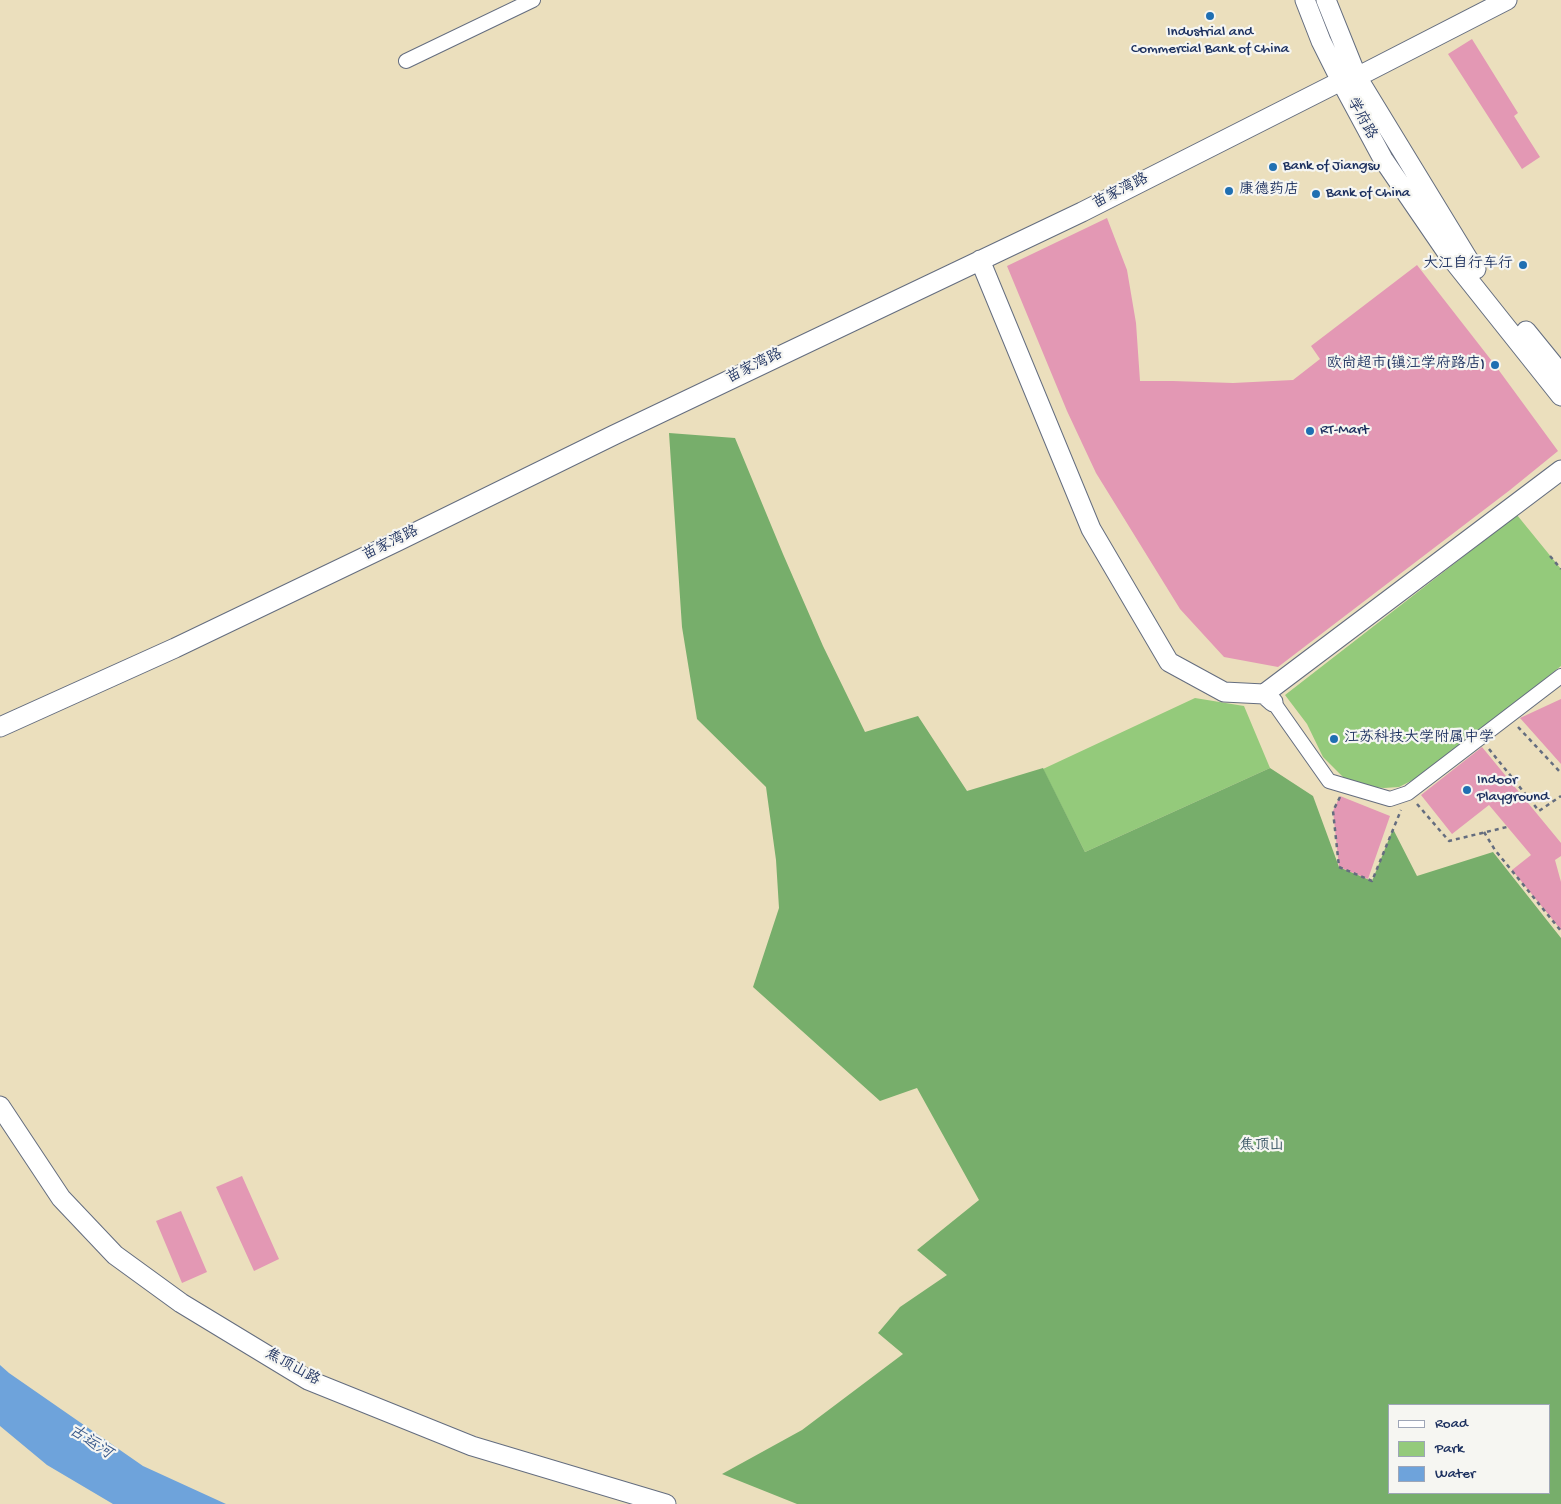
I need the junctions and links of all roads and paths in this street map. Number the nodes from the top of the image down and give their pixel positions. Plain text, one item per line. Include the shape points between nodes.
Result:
1 (533, 0) edge
2 (1306, 0) edge
3 (1326, 0) edge
4 (1507, 0) edge
5 (406, 61) dead end
6 (1349, 79) junction
7 (980, 260) junction
8 (1561, 374) edge
9 (1561, 396) edge
10 (1561, 470) edge
11 (1550, 556) dead end
12 (1561, 569) edge
13 (1561, 676) edge
14 (1269, 698) junction
15 (1509, 716) junction
16 (0, 727) edge
17 (1480, 738) junction
18 (1561, 773) edge
19 (1345, 786) junction
20 (1408, 792) junction
21 (1561, 796) edge
22 (1507, 827) dead end
23 (1484, 832) junction
24 (1561, 931) edge
25 (0, 1106) edge
26 (666, 1504) edge

1 - 5 street
2 - 6 street, 学府路 via 1321,41
3 - 6 street, 学府路
4 - 6 street, 苗家湾路
6 - 7 street, 苗家湾路
6 - 8 street, 学府路 via 1468,259
6 - 9 street, 学府路 via 1383,159 1448,254
7 - 14 street via 1091,529 1169,662 1224,692
7 - 16 street, 苗家湾路 via 184,643
10 - 14 street
11 - 12 path
13 - 15 street
14 - 19 street via 1329,781
15 - 17 street
15 - 18 path
17 - 20 street
17 - 21 path via 1539,811
19 - 20 street via 1390,799
19 - 20 path via 1333,811 1339,867 1372,881
20 - 23 path via 1449,841
22 - 23 path
23 - 24 path
25 - 26 street, 焦顶山路 via 61,1198 115,1255 181,1304 308,1380 472,1446

